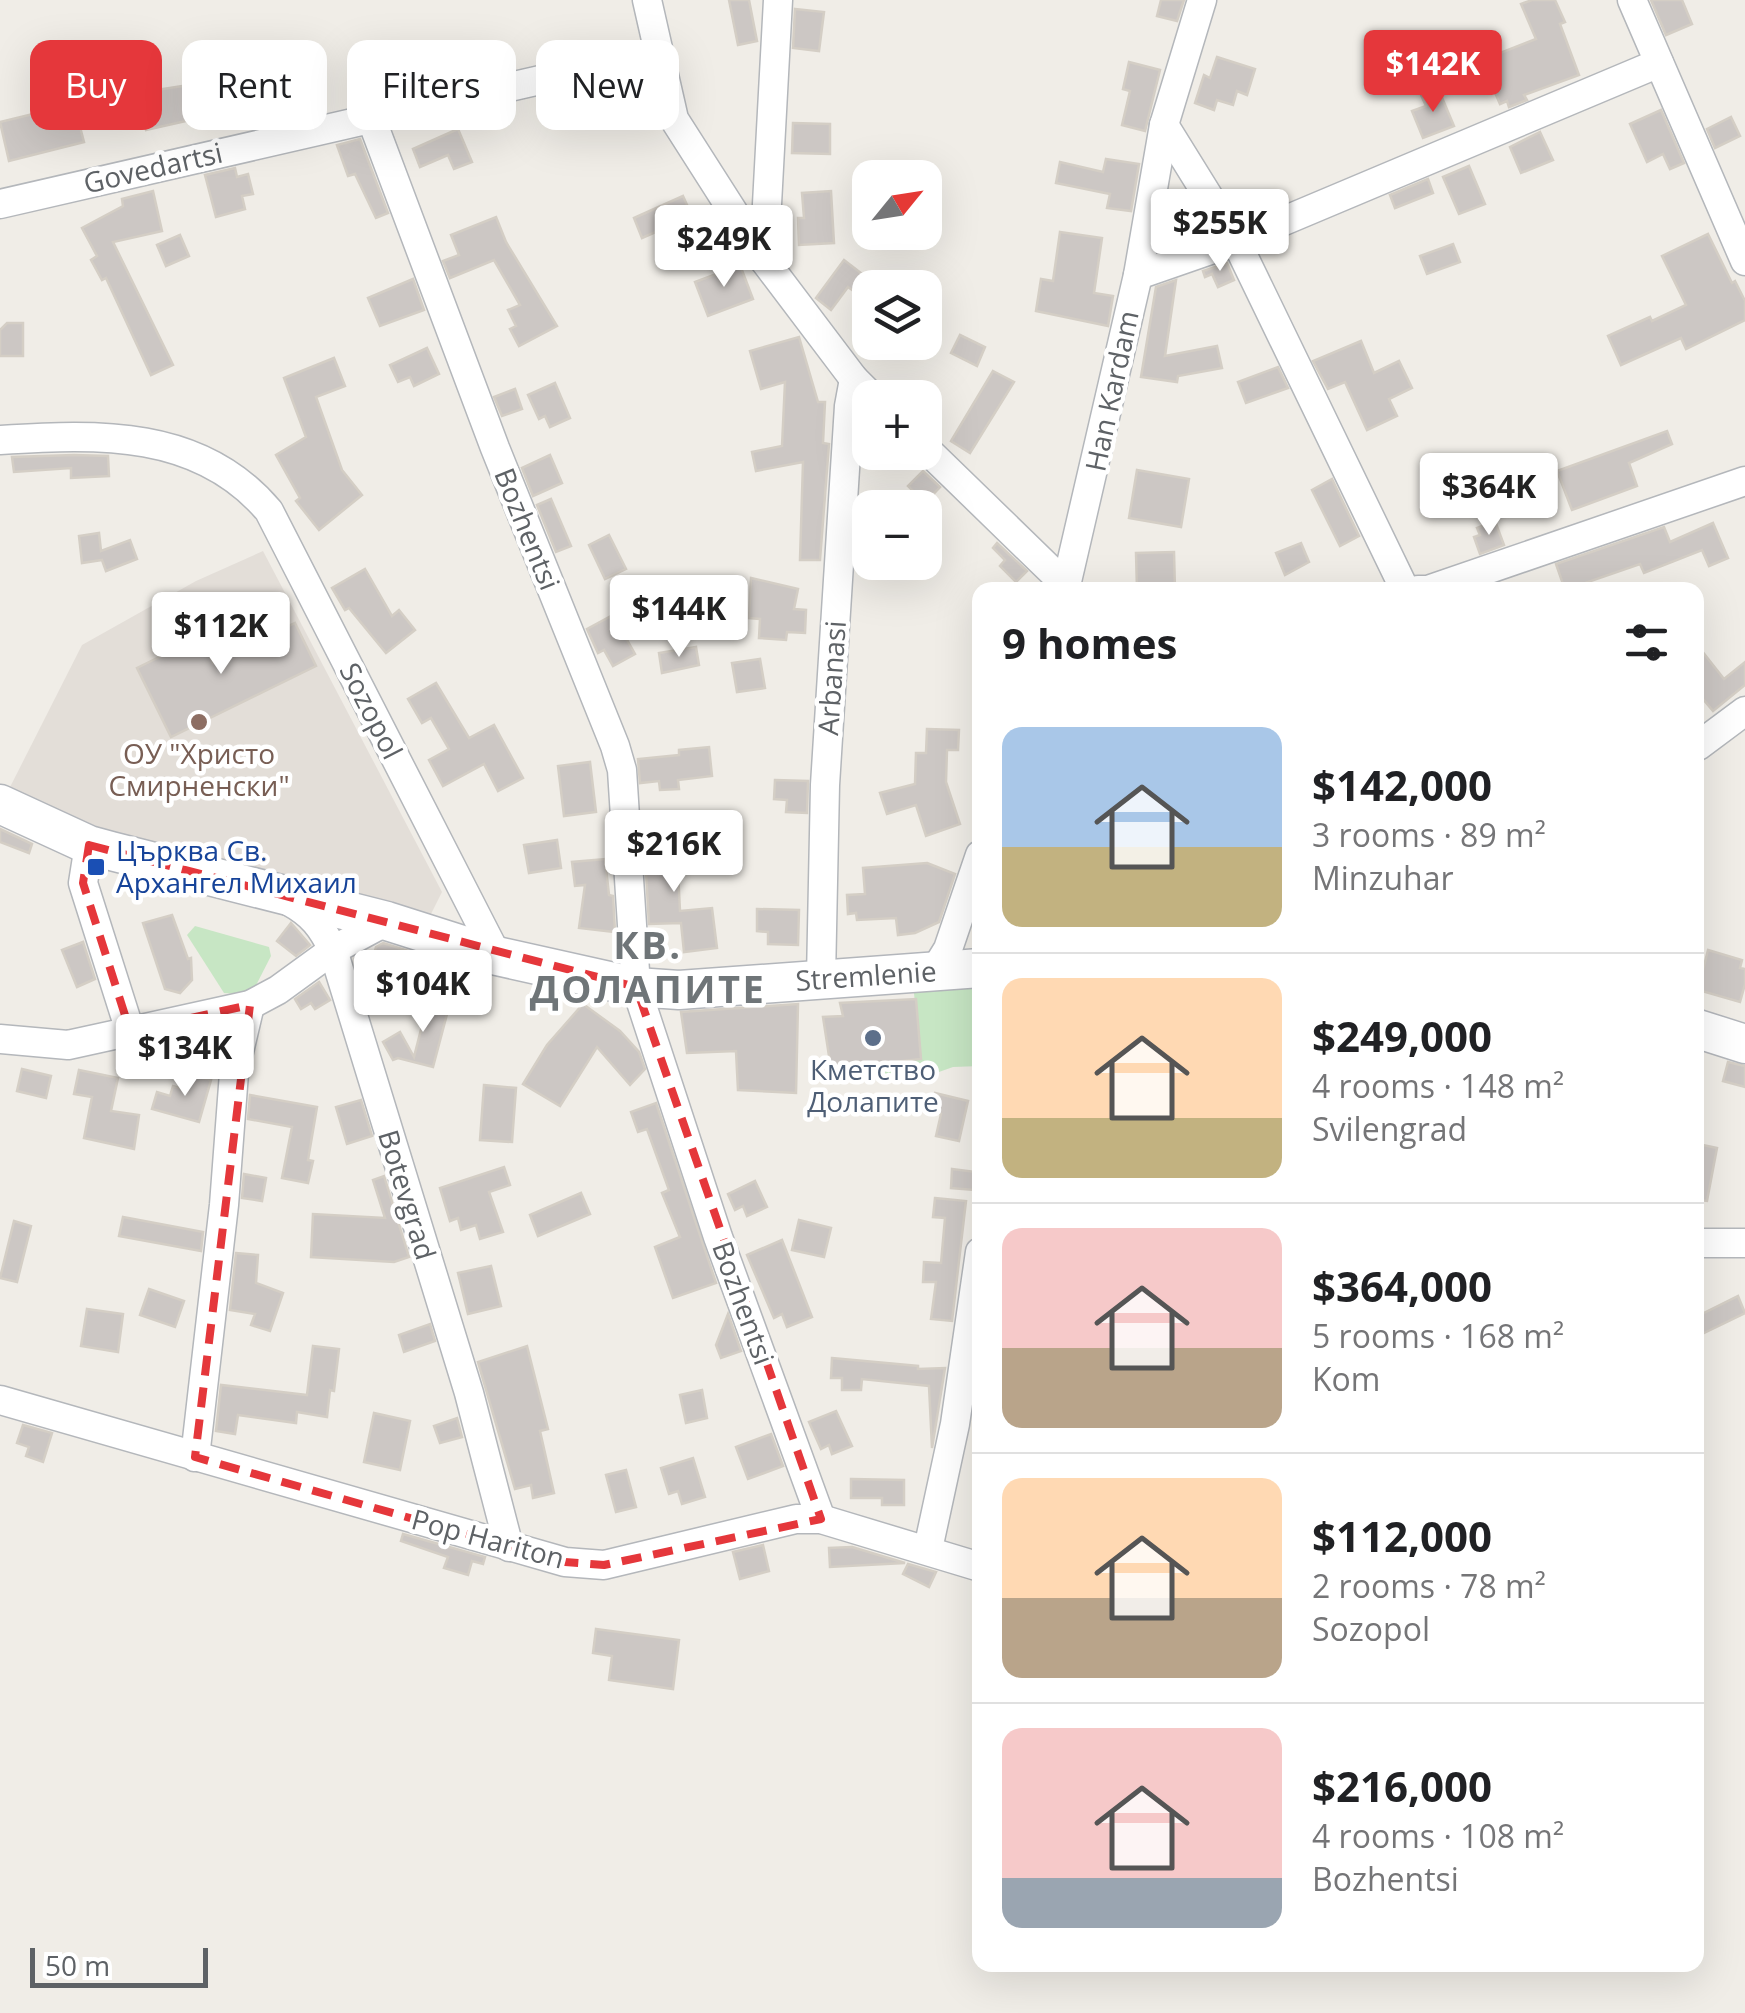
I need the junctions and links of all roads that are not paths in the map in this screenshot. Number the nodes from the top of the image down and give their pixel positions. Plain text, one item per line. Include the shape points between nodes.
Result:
1 (646, 0) edge
2 (778, 0) edge
3 (1202, 0) edge
4 (1632, 0) edge
5 (655, 40) edge
6 (1659, 63) junction
7 (347, 124) edge
8 (1164, 126) junction
9 (679, 127) edge
10 (376, 130) edge
11 (0, 204) edge
12 (1236, 242) junction
13 (764, 260) junction
14 (1745, 261) edge
15 (1138, 275) junction
16 (857, 380) edge
17 (852, 402) edge
18 (0, 440) edge
19 (942, 464) edge
20 (1745, 481) edge
21 (1066, 582) edge
22 (1073, 582) edge
23 (1401, 582) edge
24 (1451, 582) edge
25 (1745, 711) edge
26 (1704, 742) edge
27 (0, 804) edge
28 (89, 844) junction
29 (972, 878) edge
30 (250, 885) junction
31 (387, 922) junction
32 (333, 950) junction
33 (497, 956) junction
34 (972, 968) edge
35 (935, 970) junction
36 (821, 978) junction
37 (636, 987) junction
38 (250, 1005) junction
39 (130, 1030) junction
40 (1704, 1031) edge
41 (0, 1038) edge
42 (1745, 1044) edge
43 (1704, 1243) edge
44 (1745, 1243) edge
45 (972, 1365) edge
46 (0, 1400) edge
47 (195, 1457) junction
48 (821, 1519) junction
49 (509, 1547) junction
50 (928, 1549) junction
51 (972, 1564) edge

1 - 5 street
2 - 13 street
3 - 8 street, Han Kardam
4 - 6 street
6 - 12 street
6 - 14 street
7 - 11 street, Govedartsi
8 - 12 street
8 - 15 street, Han Kardam
9 - 13 street
10 - 37 street, Bozhentsi via 615,746
12 - 15 street
12 - 23 street
13 - 16 street
15 - 22 street, Han Kardam
17 - 36 street, Arbanasi via 825,785
18 - 33 street, Sozopol via 65,436 167,444 207,460 253,492 269,511
19 - 21 street
20 - 24 street
25 - 26 street
27 - 28 street, Stremlenie
28 - 30 street, Stremlenie
28 - 39 street via 83,884
29 - 35 street
30 - 31 street, Stremlenie
30 - 32 street, Botevgrad via 309,913
31 - 32 street
31 - 33 street, Stremlenie
32 - 38 street
32 - 49 street, Botevgrad
33 - 37 street, Stremlenie
34 - 35 street, Stremlenie
35 - 36 street, Stremlenie
36 - 37 street, Stremlenie via 679,990
37 - 48 street, Bozhentsi
38 - 39 street
38 - 47 street via 234,1073
39 - 41 street via 68,1045
40 - 42 street
43 - 44 street
45 - 50 street
46 - 47 street, Pop Hariton
47 - 49 street, Pop Hariton
48 - 49 street, Pop Hariton via 796,1519 604,1564
48 - 50 street, Pop Hariton
50 - 51 street, Pop Hariton

